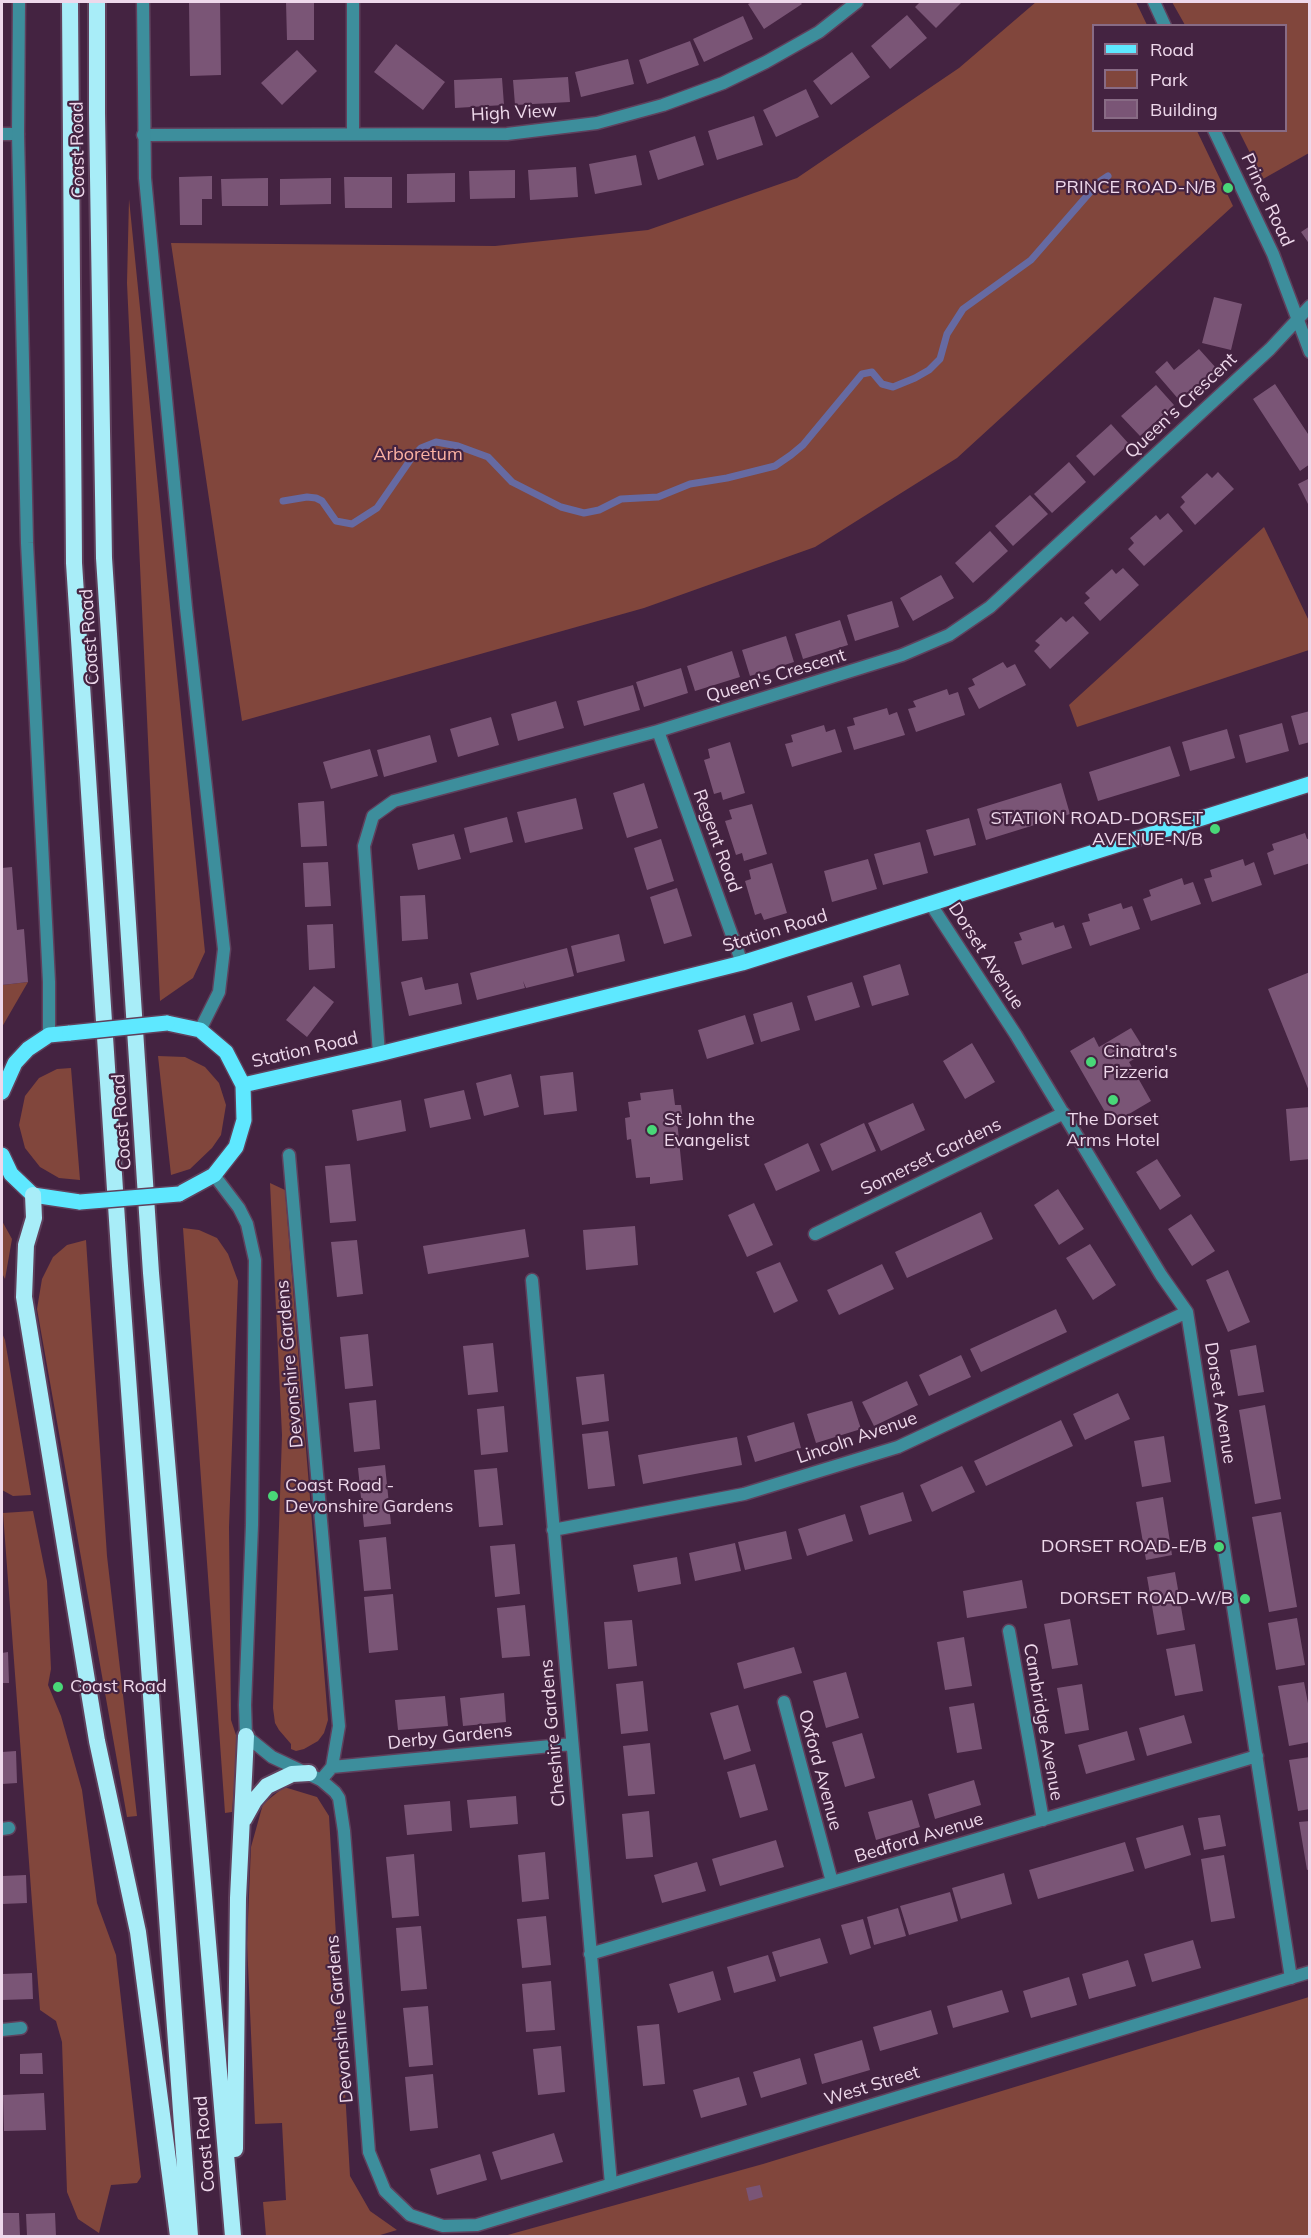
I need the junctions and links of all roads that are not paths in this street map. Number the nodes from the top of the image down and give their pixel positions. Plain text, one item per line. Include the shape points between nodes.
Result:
1 (19, 2) edge
2 (70, 2) edge
3 (97, 2) edge
4 (143, 2) edge
5 (353, 2) edge
6 (857, 2) edge
7 (1154, 2) edge
8 (1164, 24) edge
9 (1215, 132) edge
10 (354, 133) junction
11 (2, 134) edge
12 (18, 134) junction
13 (143, 135) junction
14 (1310, 306) edge
15 (1296, 319) junction
16 (1310, 352) edge
17 (658, 731) junction
18 (1310, 784) edge
19 (930, 903) junction
20 (742, 963) junction
21 (200, 1030) junction
22 (49, 1035) junction
23 (380, 1054) junction
24 (243, 1085) junction
25 (2, 1092) edge
26 (1064, 1113) junction
27 (2, 1155) edge
28 (289, 1155) dead end
29 (214, 1175) junction
30 (33, 1195) junction
31 (815, 1234) dead end
32 (532, 1280) dead end
33 (1187, 1312) junction
34 (553, 1530) junction
35 (1009, 1631) dead end
36 (784, 1702) dead end
37 (246, 1736) junction
38 (572, 1744) junction
39 (1257, 1756) junction
40 (332, 1767) junction
41 (315, 1776) junction
42 (1043, 1820) junction
43 (242, 1826) junction
44 (832, 1882) junction
45 (591, 1954) junction
46 (1310, 1972) edge
47 (1291, 1978) junction
48 (21, 2028) dead end
49 (2, 2030) edge
50 (611, 2184) junction
51 (443, 2226) joint
52 (178, 2236) edge
53 (190, 2236) edge
54 (233, 2236) edge

1 - 12 street
2 - 53 highway, Coast Road via 74,563
3 - 54 highway, Coast Road via 104,558 151,1273
4 - 13 street
5 - 10 street
6 - 10 street, High View via 819,32 723,83 597,123 507,134
7 - 8 street
9 - 15 street, Prince Road via 1261,227
10 - 13 street, High View
11 - 12 street
12 - 22 street via 27,543
13 - 21 street via 186,608 224,949 219,992
14 - 15 street, Queen's Crescent
15 - 16 street, Prince Road
15 - 17 street, Queen's Crescent via 1270,349 990,607 950,635 902,655
17 - 20 street, Regent Road
17 - 23 street, Queen's Crescent via 394,801 374,816 364,846
18 - 19 main road, Station Road
19 - 20 main road, Station Road
19 - 26 street, Dorset Avenue
20 - 23 main road, Station Road
21 - 22 main road, bridge via 167,1023
21 - 24 main road, Station Road via 226,1052
22 - 25 main road via 15,1063
23 - 24 main road, Station Road
24 - 29 main road, Station Road via 244,1120 236,1147
26 - 31 street, Somerset Gardens
26 - 33 street, Dorset Avenue
27 - 30 main road via 11,1174
28 - 40 street, Devonshire Gardens via 339,1726
29 - 30 main road, Station Road, bridge via 179,1194 81,1202
29 - 37 street via 247,1224 255,1260
30 - 52 highway via 34,1218 26,1245 24,1297 97,1741 138,1932
32 - 34 street, Cheshire Gardens
33 - 34 street, Lincoln Avenue via 898,1447 744,1494
33 - 39 street, Dorset Avenue
34 - 38 street, Cheshire Gardens
35 - 42 street, Cambridge Avenue
36 - 44 street, Oxford Avenue
37 - 41 street, Devonshire Gardens via 272,1757
37 - 43 highway
38 - 40 street, Derby Gardens
38 - 45 street, Cheshire Gardens
39 - 42 street, Bedford Avenue
39 - 47 street, Dorset Avenue
40 - 41 street
41 - 43 highway via 292,1774 267,1786 254,1801
41 - 51 street, Devonshire Gardens via 335,1792 341,1806 369,2152 385,2191 410,2215
42 - 44 street, Bedford Avenue
43 - 54 highway
44 - 45 street, Bedford Avenue
45 - 50 street, Cheshire Gardens
46 - 47 street, West Street
47 - 50 street, West Street
48 - 49 street
50 - 51 street, West Street via 477,2225

